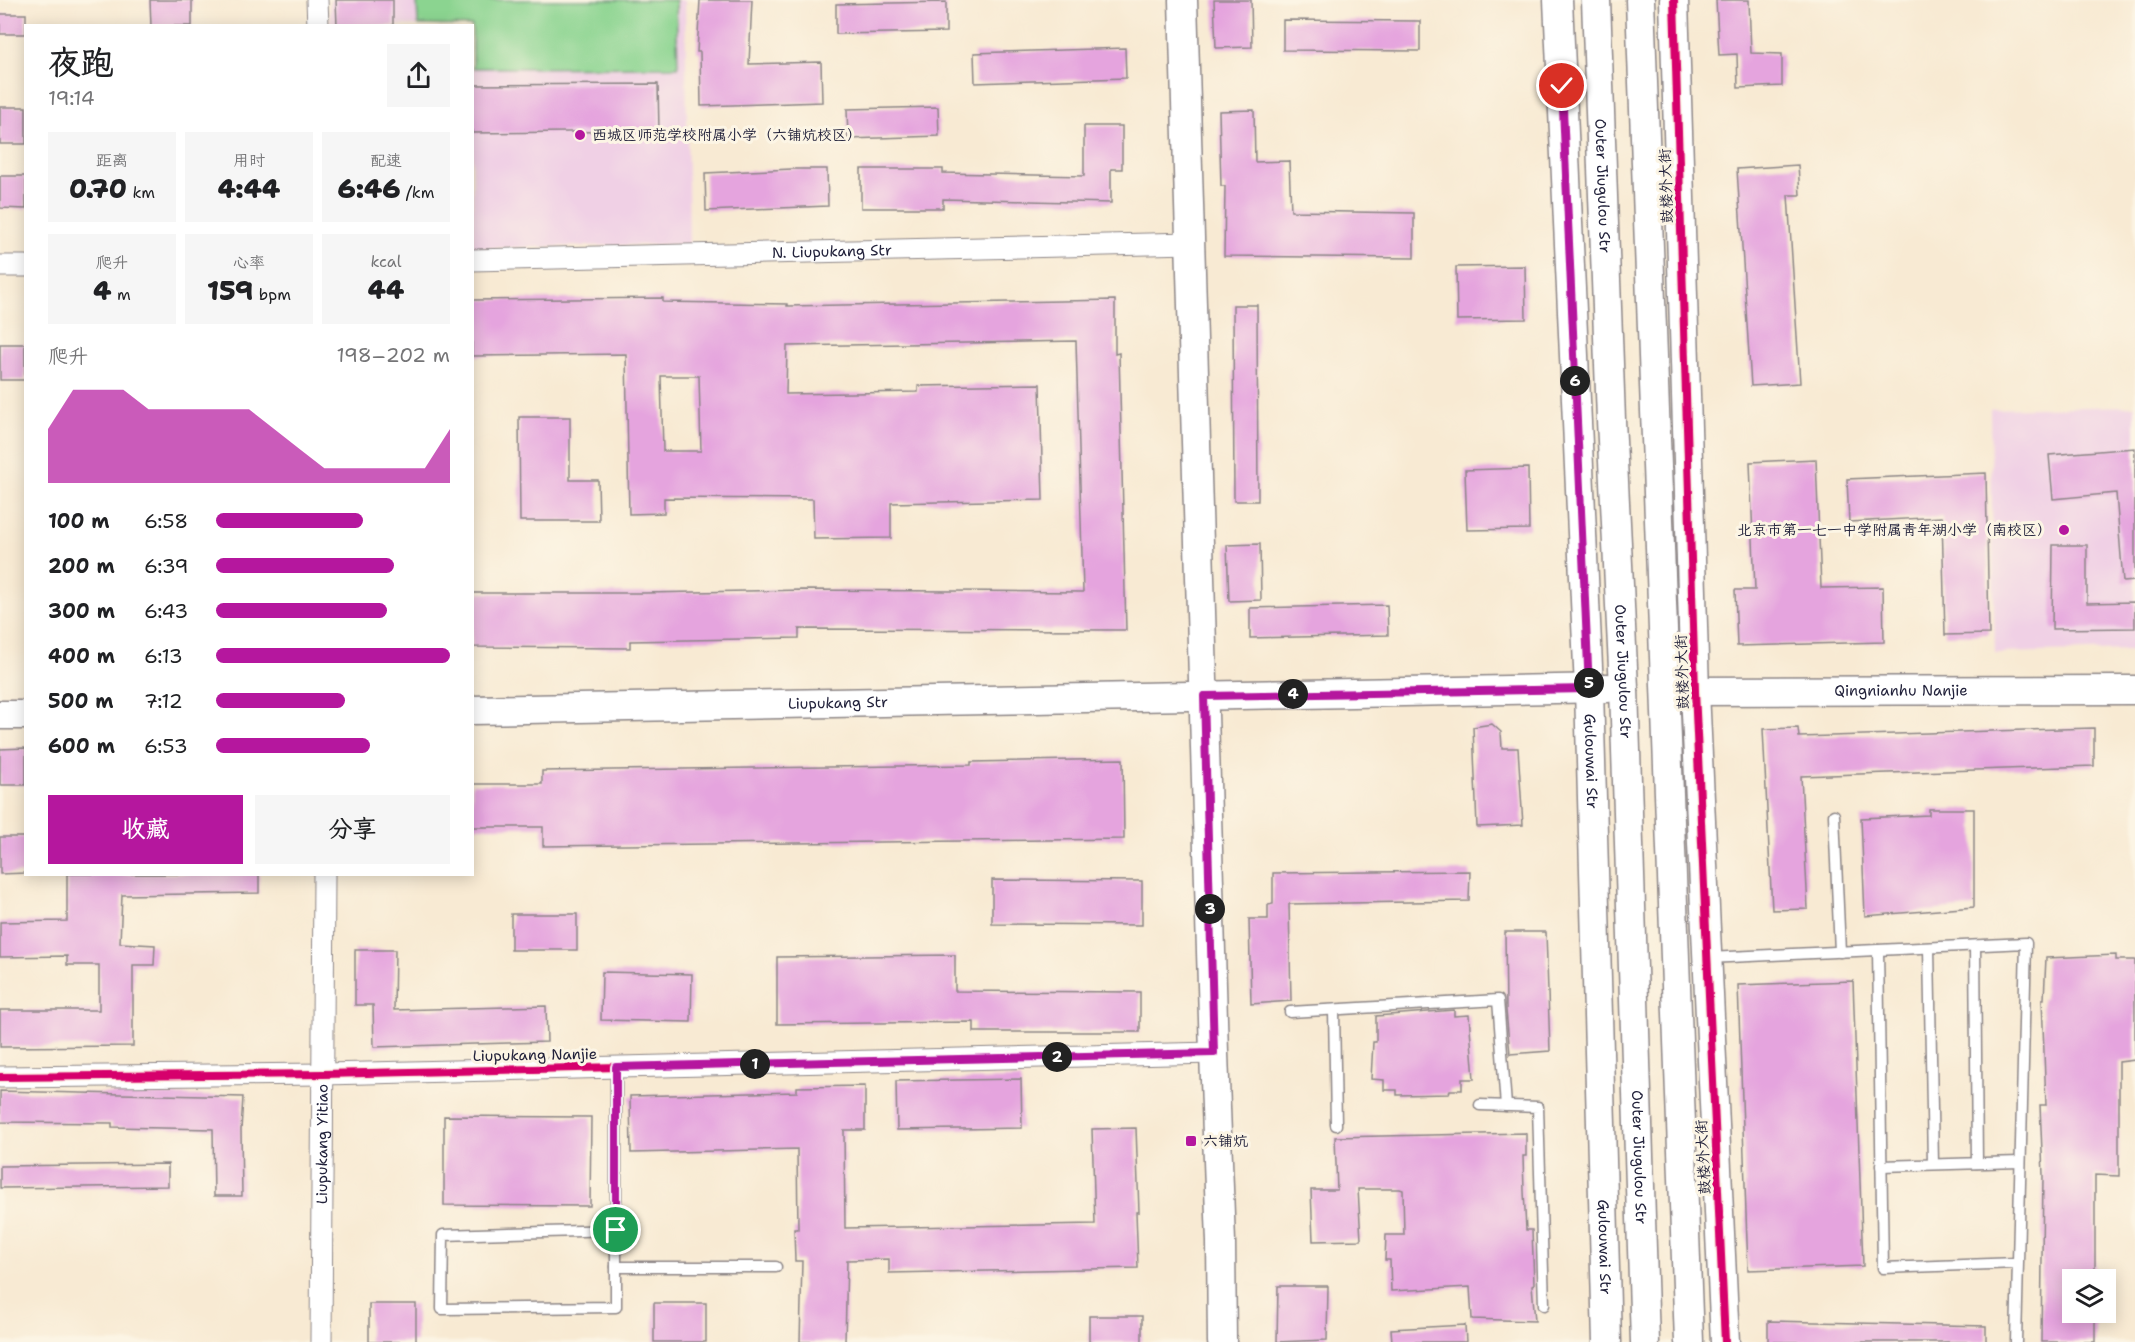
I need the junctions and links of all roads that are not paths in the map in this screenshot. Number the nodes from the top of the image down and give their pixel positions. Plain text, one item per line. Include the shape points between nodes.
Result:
1 (317, 0) edge
2 (1183, 0) edge
3 (1558, 0) edge
4 (1596, 0) edge
5 (1640, 0) edge
6 (1674, 0) edge
7 (318, 24) edge
8 (1192, 243) junction
9 (474, 260) edge
10 (0, 266) edge
11 (24, 266) edge
12 (1624, 688) junction
13 (1589, 689) junction
14 (2135, 690) edge
15 (1666, 691) junction
16 (1695, 691) junction
17 (1204, 696) junction
18 (474, 710) edge
19 (0, 715) edge
20 (24, 715) edge
21 (1834, 815) dead end
22 (324, 876) edge
23 (1975, 946) junction
24 (1929, 948) junction
25 (1878, 950) junction
26 (1840, 951) junction
27 (1708, 958) junction
28 (1334, 1010) junction
29 (1290, 1012) dead end
30 (1214, 1053) junction
31 (616, 1067) junction
32 (324, 1074) junction
33 (0, 1077) edge
34 (1480, 1105) dead end
35 (1506, 1106) junction
36 (1336, 1125) dead end
37 (2020, 1162) junction
38 (1977, 1163) junction
39 (1933, 1164) junction
40 (1881, 1166) junction
41 (616, 1230) junction
42 (2018, 1263) junction
43 (616, 1267) junction
44 (776, 1267) dead end
45 (1544, 1305) dead end
46 (321, 1342) edge
47 (1222, 1342) edge
48 (1607, 1342) edge
49 (1645, 1342) edge
50 (1689, 1342) edge
51 (1725, 1342) edge
52 (2016, 1342) edge

1 - 7 street
2 - 8 street
3 - 13 street, Gulouwai Str
4 - 12 street, Outer Jiugulou Str
5 - 15 street, 鼓楼外大街
6 - 16 street, 鼓楼外大街
8 - 9 street, N. Liupukang Str
8 - 17 street
10 - 11 street
12 - 13 street, Liupukang Str
12 - 49 street, Outer Jiugulou Str
13 - 17 street, Liupukang Str
13 - 48 street, Gulouwai Str
14 - 16 street, Qingnianhu Nanjie
15 - 16 street, Qingnianhu Nanjie
15 - 50 street, 鼓楼外大街
16 - 27 street, 鼓楼外大街
17 - 18 street, Liupukang Str
17 - 30 street
19 - 20 street
21 - 26 lane
22 - 32 street, Liupukang Yitiao
23 - 24 lane
23 - 37 lane via 2026,944
23 - 38 lane
24 - 25 lane
24 - 39 lane
25 - 26 lane
25 - 40 lane
26 - 27 lane
27 - 51 street, 鼓楼外大街
28 - 29 lane
28 - 35 lane via 1498,1000
28 - 36 lane
30 - 31 street, Liupukang Nanjie
30 - 47 street
31 - 32 street, Liupukang Nanjie
31 - 41 lane
32 - 33 street, Liupukang Nanjie
32 - 46 street, Liupukang Yitiao
34 - 35 lane
35 - 45 lane via 1538,1107
37 - 38 lane
37 - 42 lane
38 - 39 lane
39 - 40 lane
40 - 42 lane via 1883,1268
41 - 43 lane
41 - 43 lane via 442,1235 442,1309 616,1306
42 - 52 lane
43 - 44 lane

